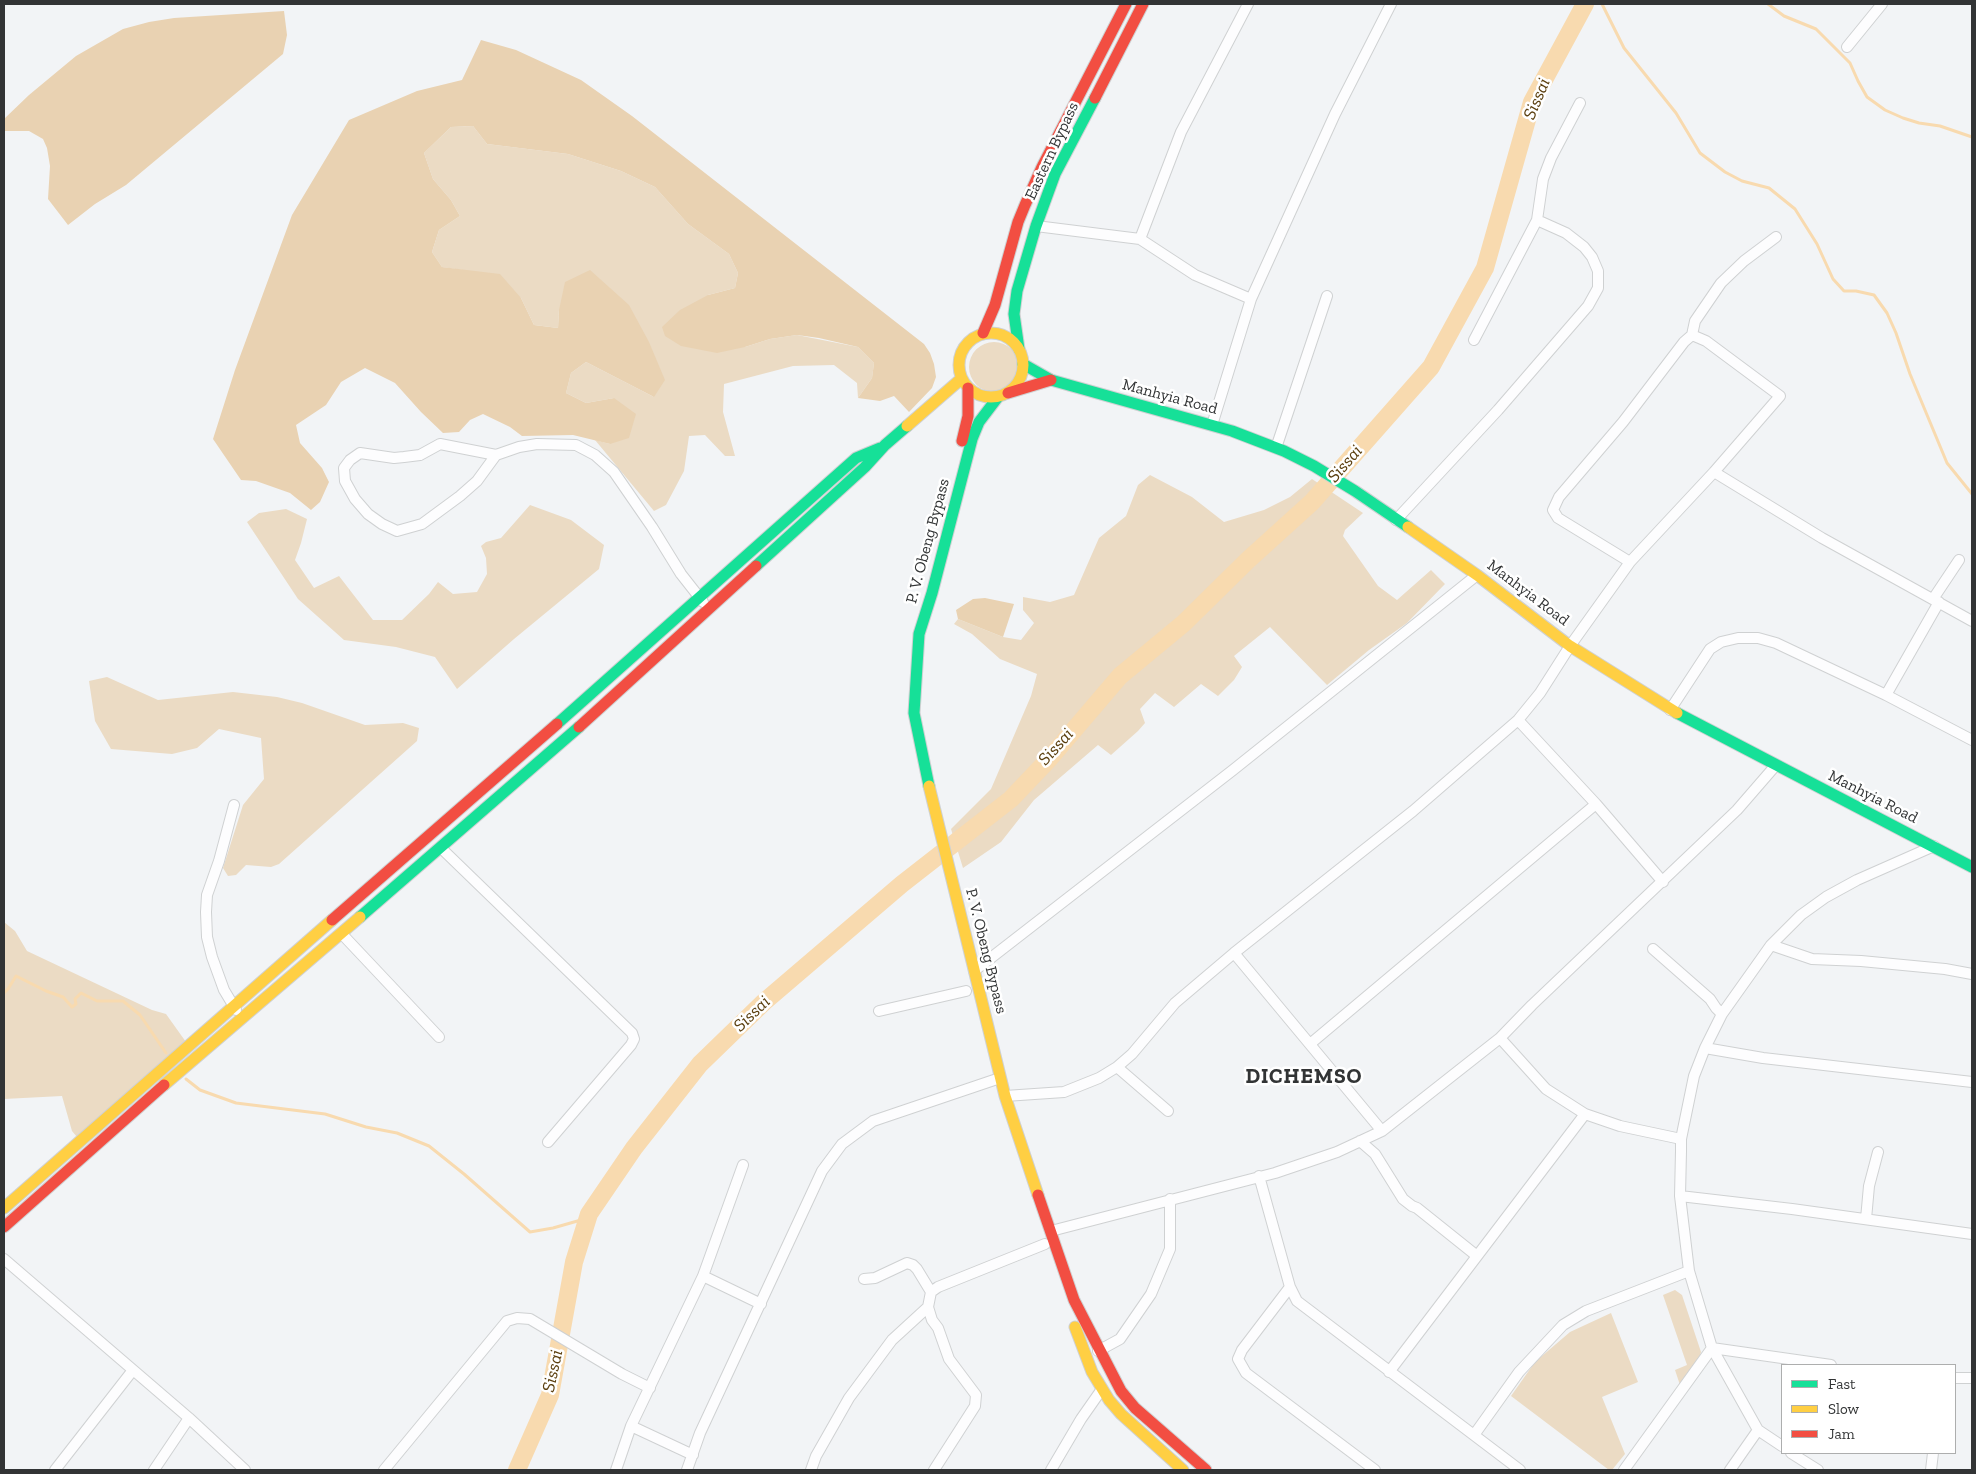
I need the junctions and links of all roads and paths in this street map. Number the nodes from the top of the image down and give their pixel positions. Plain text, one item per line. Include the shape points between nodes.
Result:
1 (1126, 4) edge
2 (1143, 4) edge
3 (1248, 4) edge
4 (1391, 4) edge
5 (1882, 4) edge
6 (1847, 48) dead end
7 (1580, 103) dead end
8 (1538, 220) junction
9 (1036, 226) junction
10 (1776, 237) dead end
11 (1140, 239) junction
12 (1327, 296) dead end
13 (1251, 299) junction
14 (983, 334) junction
15 (1692, 335) junction
16 (1474, 340) dead end
17 (1019, 349) junction
18 (1023, 364) junction
19 (1051, 380) junction
20 (964, 384) junction
21 (1003, 395) junction
22 (1212, 425) junction
23 (885, 445) junction
24 (1276, 448) junction
25 (496, 455) junction
26 (1714, 472) junction
27 (1396, 520) junction
28 (1959, 560) dead end
29 (1630, 562) junction
30 (1477, 575) junction
31 (699, 597) junction
32 (1936, 601) junction
33 (708, 608) junction
34 (1972, 621) edge
35 (1570, 646) junction
36 (1886, 695) junction
37 (1670, 710) junction
38 (1518, 720) junction
39 (1972, 740) edge
40 (1776, 765) junction
41 (1596, 804) junction
42 (234, 805) dead end
43 (1934, 846) junction
44 (441, 848) junction
45 (934, 854) dead end
46 (1972, 867) edge
47 (1663, 882) junction
48 (341, 933) junction
49 (1770, 945) junction
50 (1653, 949) dead end
51 (1234, 953) junction
52 (974, 971) junction
53 (1972, 974) edge
54 (966, 990) dead end
55 (233, 1006) junction
56 (879, 1011) dead end
57 (1722, 1014) junction
58 (243, 1018) junction
59 (976, 1027) dead end
60 (439, 1038) dead end
61 (1500, 1038) junction
62 (1310, 1044) junction
63 (1705, 1048) junction
64 (1117, 1067) junction
65 (995, 1080) junction
66 (1972, 1082) edge
67 (1005, 1096) junction
68 (1168, 1111) dead end
69 (1585, 1114) junction
70 (1382, 1131) junction
71 (1681, 1139) junction
72 (1360, 1141) junction
73 (548, 1142) dead end
74 (1878, 1152) dead end
75 (743, 1165) dead end
76 (1259, 1176) junction
77 (1680, 1196) junction
78 (1170, 1198) junction
79 (4, 1208) edge
80 (1866, 1219) junction
81 (4, 1227) edge
82 (1051, 1231) junction
83 (1972, 1234) edge
84 (1045, 1244) junction
85 (1478, 1256) junction
86 (4, 1259) edge
87 (1689, 1271) junction
88 (703, 1276) junction
89 (864, 1279) dead end
90 (1290, 1287) junction
91 (931, 1292) junction
92 (761, 1304) junction
93 (928, 1307) junction
94 (1712, 1348) junction
95 (1098, 1351) junction
96 (1824, 1364) edge
97 (133, 1370) junction
98 (1389, 1372) junction
99 (1956, 1378) edge
100 (1972, 1378) edge
101 (650, 1388) junction
102 (1102, 1389) junction
103 (189, 1418) junction
104 (631, 1426) junction
105 (1758, 1430) junction
106 (1474, 1435) junction
107 (1781, 1445) edge
108 (1793, 1454) edge
109 (1932, 1454) edge
110 (692, 1455) junction
111 (55, 1470) edge
112 (154, 1470) edge
113 (245, 1470) edge
114 (384, 1470) edge
115 (616, 1470) edge
116 (687, 1470) edge
117 (811, 1470) edge
118 (934, 1470) edge
119 (1051, 1470) edge
120 (1183, 1470) edge
121 (1206, 1470) edge
122 (1375, 1470) edge
123 (1520, 1470) edge
124 (1624, 1470) edge
125 (1730, 1470) edge
126 (1818, 1470) edge
127 (1931, 1470) edge

1 - 14 main road, Eastern Bypass via 1025,205
2 - 9 main road, Eastern Bypass via 1055,174
3 - 11 street via 1181,132
4 - 13 street via 1335,114
5 - 6 street
7 - 8 street via 1543,179
8 - 16 street
8 - 27 street via 1584,246 1598,271 1598,288 1588,306 1498,410
9 - 11 street
9 - 17 main road, Eastern Bypass via 1017,291 1014,314
10 - 15 street via 1721,283 1695,321
11 - 13 street via 1194,275
12 - 24 street
13 - 22 street
14 - 17 main road via 997,333 1010,339
14 - 20 main road via 967,343 959,356 958,370
15 - 26 street via 1706,341 1780,396
15 - 29 street via 1559,498 1553,510 1558,518
17 - 18 main road
18 - 19 main road, Manhyia Road
18 - 21 main road via 1022,375 1016,385
19 - 21 main road
19 - 22 main road, Manhyia Road
20 - 21 main road via 978,395
20 - 23 main road
20 - 45 main road, P. V. Obeng Bypass via 968,416 909,632 904,713
21 - 52 main road, P. V. Obeng Bypass via 979,422 972,439 919,634 914,713
22 - 24 main road, Manhyia Road
23 - 31 main road via 856,458
23 - 33 main road via 865,467
24 - 27 main road, Manhyia Road via 1314,466
25 - 25 street via 440,444 420,455 404,457 360,453 344,468 345,481 368,514 397,531 409,529 422,524 460,496 482,475
25 - 31 street via 537,444 576,444 585,448 614,472
26 - 29 street
26 - 32 street via 1822,538
27 - 30 main road, Manhyia Road
28 - 32 street
29 - 35 street
30 - 35 main road, Manhyia Road
30 - 52 street
31 - 33 street
31 - 55 main road
32 - 34 street
32 - 36 street
33 - 44 main road
35 - 37 main road, Manhyia Road
35 - 38 street via 1540,694
36 - 37 street via 1776,643 1758,638 1738,638 1710,649
36 - 39 street
37 - 40 main road, Manhyia Road
38 - 41 street
38 - 51 street via 1413,811
40 - 43 main road, Manhyia Road
40 - 47 street via 1737,810
41 - 47 street
41 - 62 street
42 - 55 street via 207,895 206,912 212,957
43 - 46 main road, Manhyia Road
43 - 49 street via 1826,897 1801,915
44 - 48 main road
44 - 73 street via 632,1033 632,1045
47 - 61 street
48 - 58 main road
48 - 60 street
49 - 53 street via 1812,959 1861,961
49 - 57 street
50 - 57 street via 1710,999
51 - 62 street
51 - 64 street via 1175,1003
52 - 65 main road, P. V. Obeng Bypass
54 - 56 street
55 - 58 street
55 - 79 main road
57 - 63 street
58 - 81 main road
59 - 65 main road, P. V. Obeng Bypass
61 - 69 street via 1546,1089
61 - 70 street
62 - 70 street
63 - 66 street via 1763,1058
63 - 71 street via 1694,1076
64 - 67 street via 1064,1092
64 - 68 street
65 - 67 main road, P. V. Obeng Bypass
65 - 84 main road, P. V. Obeng Bypass
65 - 92 street via 873,1121 842,1144 822,1171
67 - 82 main road, P. V. Obeng Bypass
69 - 71 street via 1620,1126
69 - 85 street
70 - 72 street
71 - 77 street
72 - 76 street via 1337,1152
72 - 85 street via 1375,1154 1403,1199
74 - 80 street via 1869,1186
75 - 88 street
76 - 78 street
76 - 90 street
77 - 80 street
77 - 87 street
78 - 82 street
78 - 95 street via 1170,1249 1151,1294 1120,1339
80 - 83 street
82 - 95 main road, P. V. Obeng Bypass via 1074,1300
84 - 91 street
84 - 102 main road, P. V. Obeng Bypass via 1092,1372
85 - 98 street
86 - 97 street
87 - 94 street
87 - 106 street via 1586,1311 1563,1325 1519,1372
88 - 92 street
88 - 101 street
89 - 91 street via 875,1278 907,1263 913,1265
90 - 98 street via 1297,1301
90 - 122 street via 1238,1359 1246,1374
91 - 93 street
92 - 110 street
93 - 117 street via 892,1340 849,1398
93 - 118 street via 949,1359 976,1395 975,1406
94 - 96 street
94 - 105 street
94 - 124 street
95 - 121 main road, P. V. Obeng Bypass via 1120,1391 1135,1408
97 - 103 street
97 - 111 street
98 - 106 street
99 - 100 street
101 - 104 street
101 - 114 street via 530,1319 517,1318 508,1321
102 - 119 street
102 - 120 main road, P. V. Obeng Bypass via 1121,1414
103 - 112 street
103 - 113 street
104 - 110 street
104 - 115 street
105 - 107 street
105 - 125 street
106 - 123 street
108 - 126 street
109 - 127 street
110 - 116 street

